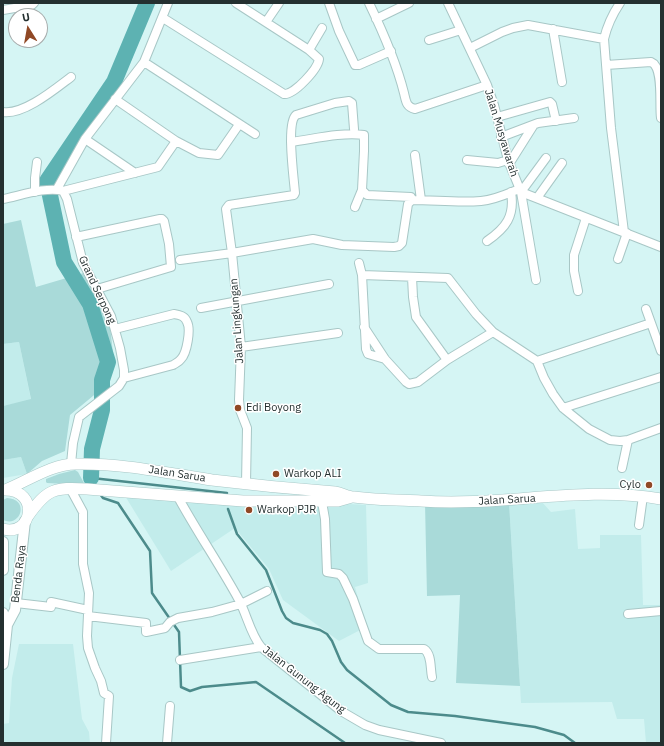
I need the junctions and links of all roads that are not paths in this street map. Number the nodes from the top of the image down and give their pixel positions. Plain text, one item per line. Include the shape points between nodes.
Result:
1 (34, 3) edge
2 (168, 3) edge
3 (236, 3) edge
4 (279, 3) edge
5 (329, 3) edge
6 (369, 3) edge
7 (409, 3) edge
8 (448, 3) edge
9 (620, 3) edge
10 (3, 10) edge
11 (163, 18) junction
12 (376, 19) junction
13 (266, 22) junction
14 (322, 28) dead end
15 (553, 29) junction
16 (461, 30) junction
17 (604, 39) junction
18 (429, 40) dead end
19 (470, 48) junction
20 (309, 50) junction
21 (391, 51) junction
22 (144, 62) junction
23 (606, 65) junction
24 (71, 77) dead end
25 (562, 82) dead end
26 (487, 85) junction
27 (115, 99) junction
28 (3, 112) edge
29 (497, 117) junction
30 (574, 118) dead end
31 (661, 118) edge
32 (556, 121) junction
33 (239, 124) junction
34 (532, 126) junction
35 (354, 129) dead end
36 (255, 134) dead end
37 (501, 137) junction
38 (85, 139) junction
39 (176, 141) junction
40 (291, 142) junction
41 (415, 155) dead end
42 (546, 158) dead end
43 (467, 160) dead end
44 (37, 162) dead end
45 (509, 162) junction
46 (562, 163) dead end
47 (135, 172) junction
48 (59, 190) junction
49 (362, 190) junction
50 (517, 191) junction
51 (36, 192) junction
52 (536, 198) junction
53 (3, 199) edge
54 (412, 200) junction
55 (421, 200) junction
56 (355, 207) dead end
57 (586, 218) junction
58 (625, 233) junction
59 (76, 238) junction
60 (487, 241) dead end
61 (661, 247) edge
62 (232, 253) junction
63 (618, 259) dead end
64 (180, 260) dead end
65 (359, 263) dead end
66 (362, 275) junction
67 (412, 277) junction
68 (536, 280) dead end
69 (329, 284) dead end
70 (97, 288) junction
71 (578, 291) dead end
72 (236, 302) junction
73 (201, 308) dead end
74 (646, 309) dead end
75 (651, 323) junction
76 (115, 329) junction
77 (493, 332) junction
78 (338, 333) dead end
79 (241, 347) junction
80 (661, 351) edge
81 (447, 360) junction
82 (538, 361) junction
83 (661, 377) edge
84 (124, 378) junction
85 (564, 408) junction
86 (661, 428) edge
87 (650, 432) junction
88 (661, 434) edge
89 (628, 440) junction
90 (74, 464) junction
91 (622, 468) dead end
92 (246, 484) junction
93 (70, 488) junction
94 (4, 491) edge
95 (178, 496) junction
96 (321, 496) junction
97 (643, 496) junction
98 (661, 500) edge
99 (27, 519) junction
100 (639, 525) dead end
101 (3, 529) edge
102 (3, 542) edge
103 (3, 570) edge
104 (267, 591) dead end
105 (16, 603) junction
106 (241, 604) junction
107 (661, 611) edge
108 (3, 613) edge
109 (88, 613) junction
110 (628, 614) dead end
111 (7, 625) junction
112 (261, 647) junction
113 (180, 660) dead end
114 (3, 664) edge
115 (432, 677) dead end
116 (170, 706) dead end
117 (408, 740) edge
118 (106, 743) edge
119 (167, 743) edge
120 (442, 743) edge

1 - 10 street
2 - 11 street
3 - 13 street
4 - 13 street
5 - 21 street via 355,65
6 - 12 street
7 - 12 street
8 - 16 street, Jalan Musyawarah
9 - 17 street via 612,15
11 - 20 street via 284,94 302,83 318,64 319,59
11 - 22 street
12 - 21 street
13 - 20 street
14 - 20 street
15 - 17 street
15 - 19 street via 528,25 513,28
15 - 25 street
16 - 18 street
16 - 19 street, Jalan Musyawarah
17 - 23 street
19 - 26 street, Jalan Musyawarah
21 - 26 street via 410,108 415,109
22 - 27 street
22 - 33 street
23 - 31 street via 651,62 655,64 660,76
23 - 58 street via 611,128
24 - 28 street via 43,98 16,111
26 - 29 street, Jalan Musyawarah
27 - 38 street
27 - 39 street
29 - 32 street via 550,102
29 - 37 street, Jalan Musyawarah
30 - 32 street
32 - 34 street
33 - 36 street
33 - 39 street via 218,155 199,153
34 - 37 street
34 - 45 street
35 - 40 street via 351,102 335,104 294,116 290,129
37 - 45 street, Jalan Musyawarah
38 - 47 street
38 - 48 street
39 - 47 street via 158,167
40 - 49 street via 342,135 364,135
40 - 62 street, Jalan Lingkungan via 294,195 229,205 226,209
41 - 55 street
42 - 50 street
43 - 45 street
44 - 51 street
45 - 50 street, Jalan Musyawarah
46 - 52 street
47 - 48 street
48 - 51 street
48 - 59 street, Grand Serpong via 67,199
49 - 54 street via 367,195 411,197
49 - 56 street
50 - 52 street
50 - 55 street via 482,201
50 - 60 street via 509,220
50 - 68 street
51 - 53 street
52 - 57 street
54 - 55 street
54 - 62 street via 408,204 402,243 399,246 342,246 313,239
57 - 58 street
57 - 71 street via 574,255
58 - 61 street
58 - 63 street
59 - 70 street, Grand Serpong via 86,272
59 - 70 street via 160,219 164,221 171,267
62 - 64 street
62 - 72 street, Jalan Lingkungan
65 - 66 street
66 - 67 street
66 - 81 street via 364,327 385,359 406,382 418,382
67 - 77 street via 450,280
67 - 81 street via 416,317
69 - 72 street
70 - 76 street, Grand Serpong
72 - 73 street
72 - 79 street, Jalan Lingkungan
74 - 75 street
75 - 80 street
75 - 82 street
76 - 84 street, Grand Serpong
76 - 84 street via 174,314 182,315 189,328 187,345 178,362
77 - 81 street
77 - 82 street
78 - 79 street
79 - 92 street, Jalan Lingkungan via 239,400 247,428
82 - 85 street via 553,394
83 - 85 street
84 - 90 street via 119,386 79,417 73,443
85 - 89 street via 589,429 610,440
86 - 87 street
87 - 88 street
87 - 89 street
89 - 91 street
90 - 92 main road, Jalan Sarua via 139,468
90 - 94 main road, Jalan Sarua via 51,469
92 - 96 main road, Jalan Sarua
93 - 95 main road, Jalan Sarua
93 - 99 main road, Jalan Sarua via 61,488 48,494 39,501
93 - 109 street via 83,512 83,564 88,582
94 - 99 main road via 18,492 22,495 28,505
95 - 96 main road, Jalan Sarua via 243,501
95 - 106 street, Jalan Gunung Agung
96 - 97 main road, Jalan Sarua via 338,501 353,497 423,502 470,502 598,493
96 - 115 street via 325,519 327,572 339,574 343,578 368,641 379,649 426,650
97 - 98 main road, Jalan Sarua
97 - 100 street
99 - 101 main road via 17,528
99 - 105 street, Benda Raya
102 - 103 street, Benda Raya
104 - 106 street
105 - 109 street via 51,607 51,602
105 - 111 street, Benda Raya
106 - 109 street via 178,618 165,628 146,632 146,623
106 - 112 street, Jalan Gunung Agung via 254,638
107 - 110 street
108 - 111 street, Benda Raya
109 - 118 street via 88,648 104,693 109,696
111 - 114 street, Benda Raya
112 - 113 street
112 - 117 street, Jalan Gunung Agung via 341,711 365,725
116 - 119 street
117 - 120 street, Jalan Gunung Agung

